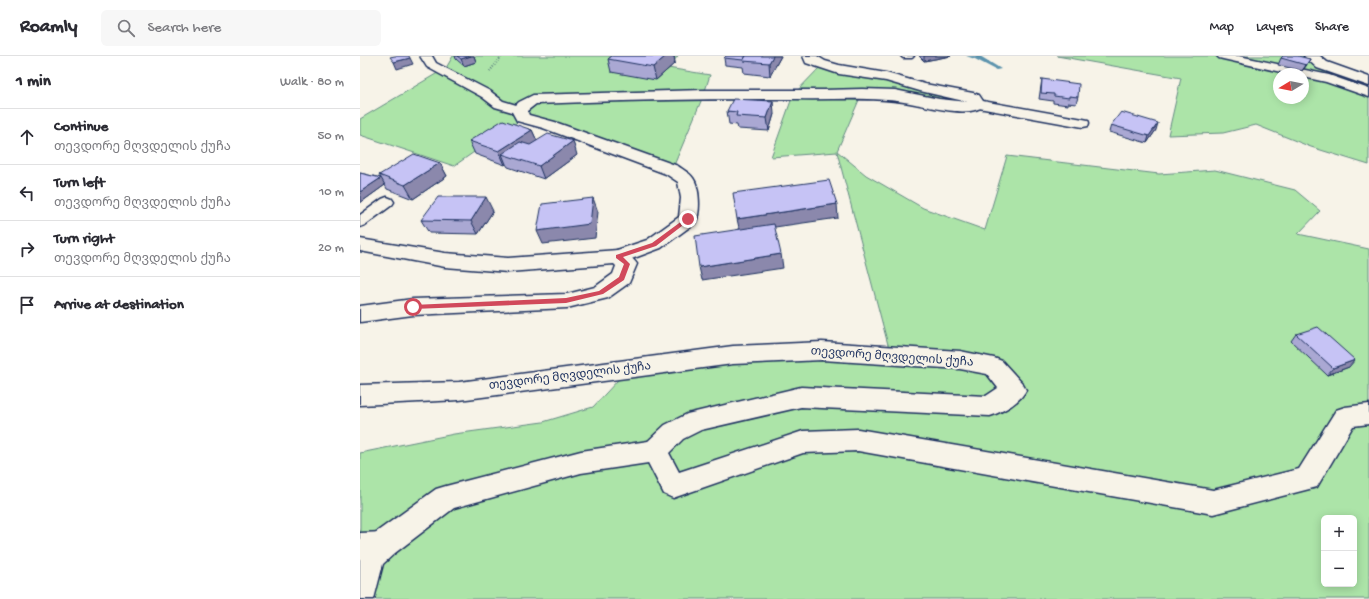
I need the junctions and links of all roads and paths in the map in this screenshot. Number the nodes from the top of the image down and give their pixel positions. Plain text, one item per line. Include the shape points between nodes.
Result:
1 (426, 56) edge
2 (810, 56) edge
3 (1223, 56) edge
4 (1311, 56) edge
5 (1369, 82) edge
6 (1369, 93) edge
7 (1031, 101) dead end
8 (977, 104) junction
9 (1001, 108) junction
10 (519, 110) junction
11 (1083, 124) dead end
12 (387, 202) dead end
13 (360, 222) edge
14 (360, 245) edge
15 (618, 257) junction
16 (360, 314) edge
17 (360, 395) edge
18 (1369, 414) edge
19 (655, 450) junction
20 (373, 544) edge
21 (360, 596) edge

1 - 10 lane via 431,66 486,94 499,104
2 - 8 street via 811,60 822,65 957,93 974,98
3 - 6 lane via 1330,79
4 - 5 street via 1322,65
7 - 9 lane
8 - 9 lane
8 - 10 street via 969,107 895,95 862,93 697,94 534,100
9 - 11 lane
10 - 15 street via 523,118 672,170 686,180 690,198 688,219 654,244
12 - 13 lane
14 - 15 street via 445,260 508,265
15 - 16 street via 627,264 622,278 601,293 566,301 413,307
17 - 19 street, თევდორე მღვდელის ქუჩა via 459,391 733,355 822,351 960,360 994,367 1014,390 990,406 802,397 696,421 674,432
18 - 19 street via 1345,417 1308,478 1213,502 858,440 803,442 673,486
19 - 20 street via 581,462 446,498
20 - 21 street

